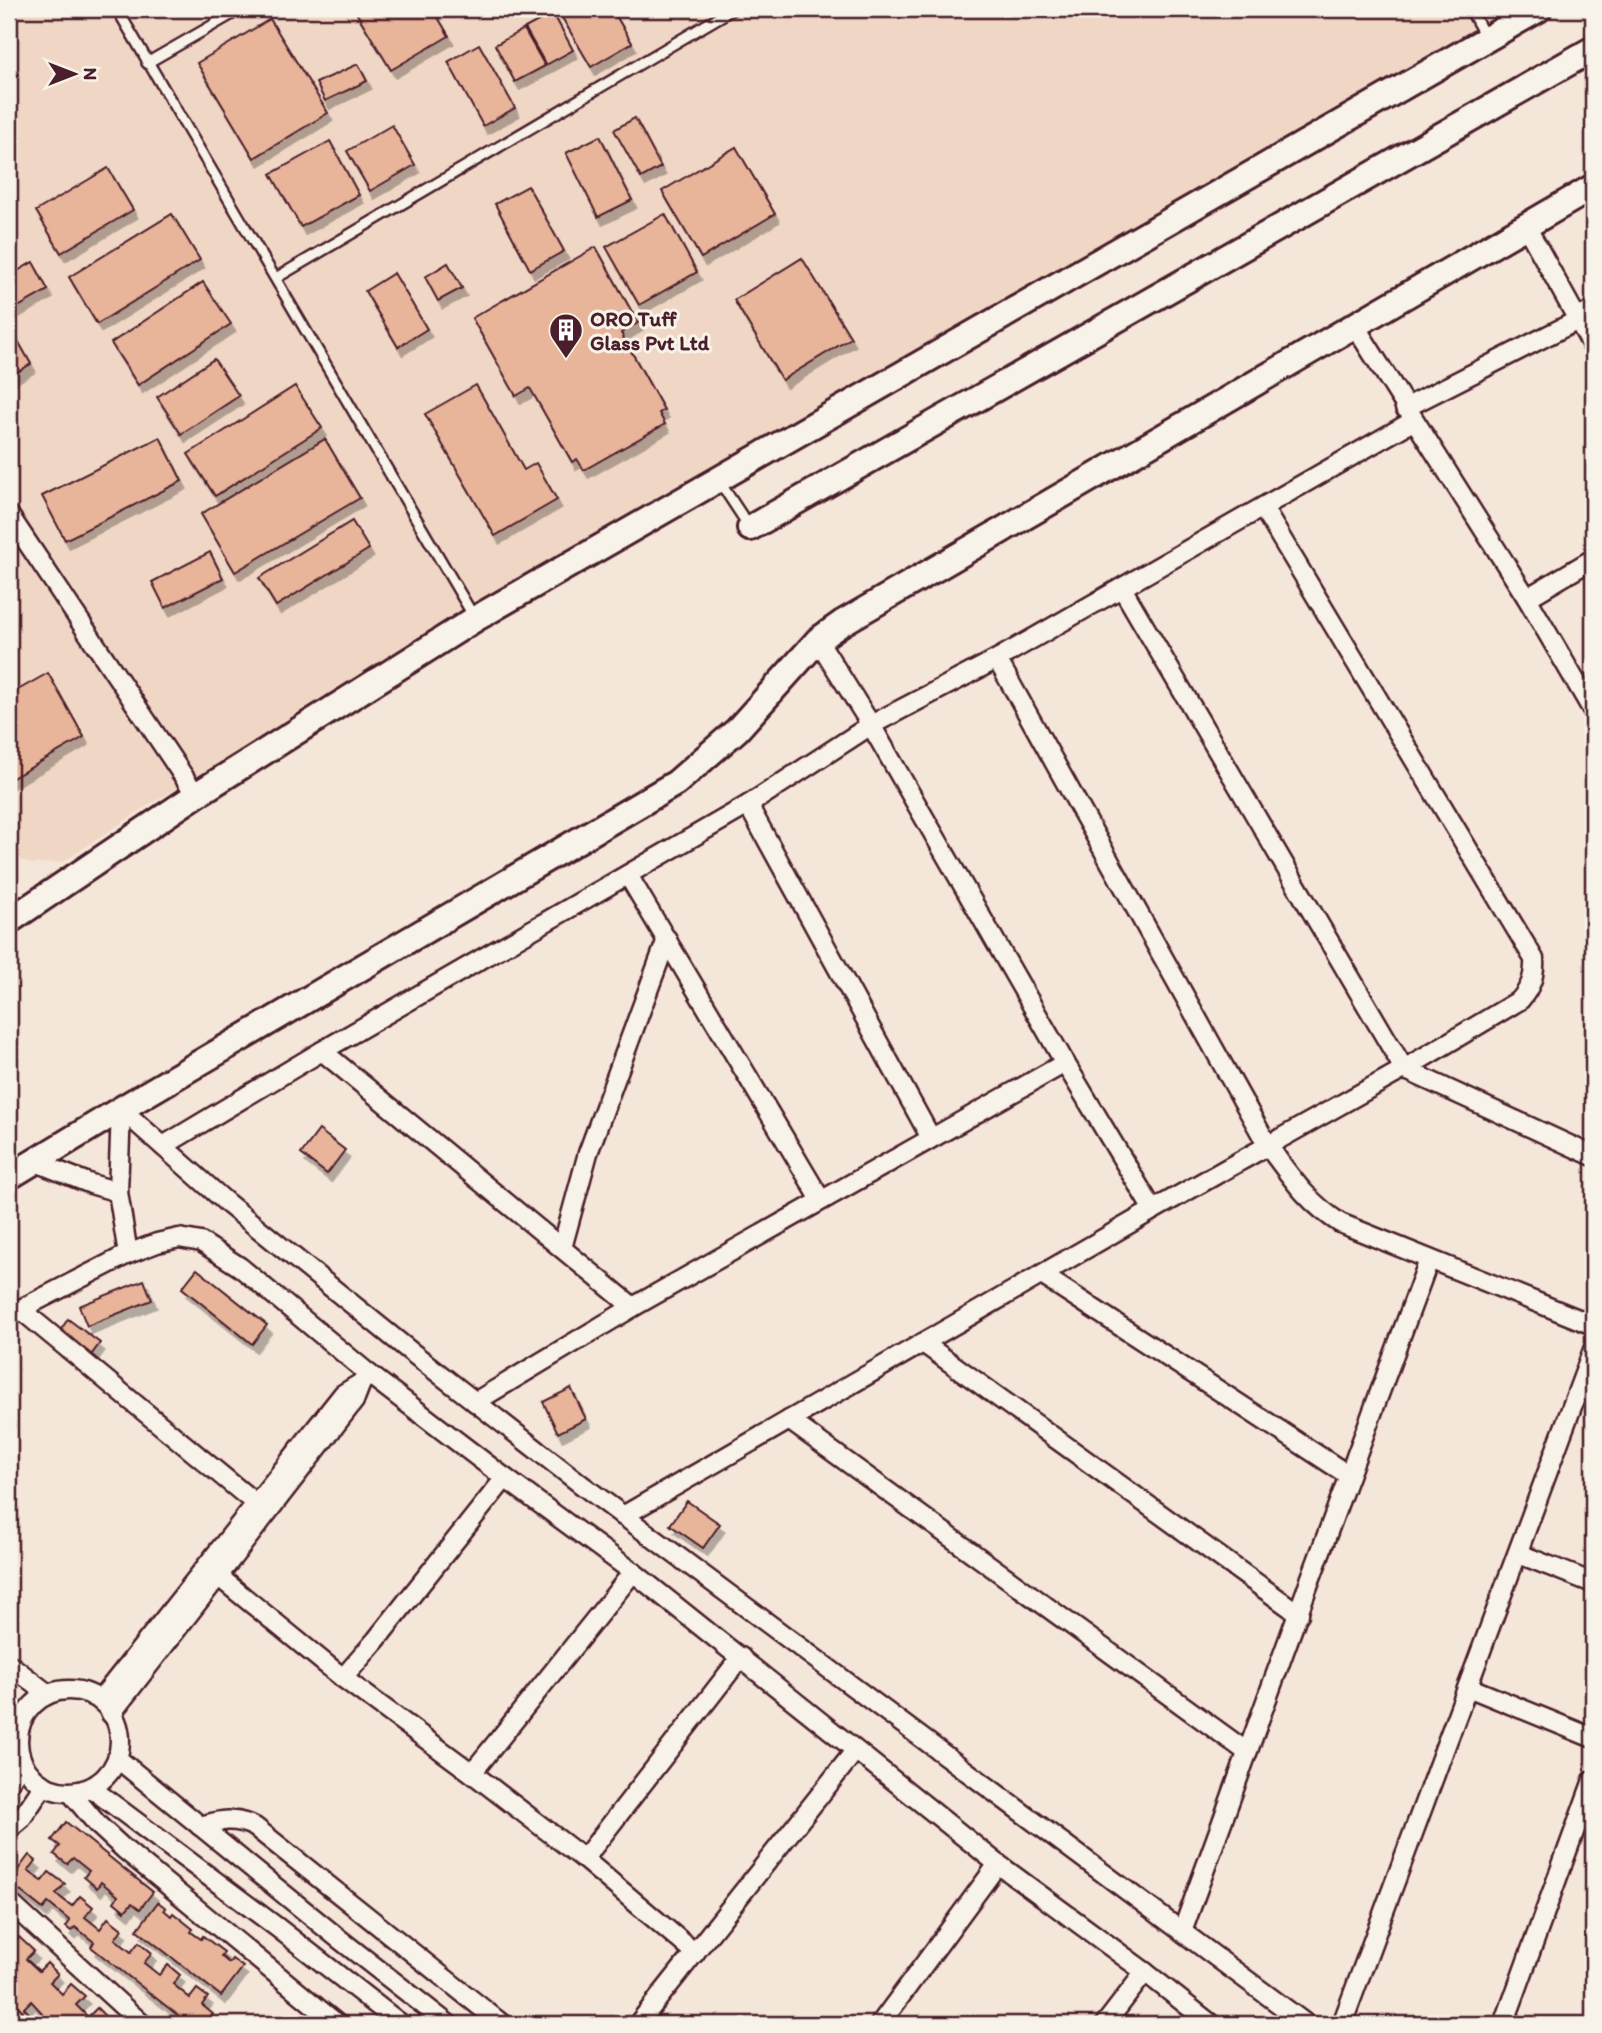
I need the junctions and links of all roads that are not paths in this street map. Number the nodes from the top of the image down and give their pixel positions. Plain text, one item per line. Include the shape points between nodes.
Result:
1 (117, 9) edge
2 (242, 9) edge
3 (733, 9) edge
4 (1470, 9) edge
5 (1539, 9) edge
6 (1486, 39) junction
7 (1593, 49) edge
8 (147, 63) junction
9 (1593, 187) edge
10 (1526, 226) junction
11 (276, 278) junction
12 (1593, 309) edge
13 (1578, 320) junction
14 (1355, 326) junction
15 (1593, 347) edge
16 (1409, 414) junction
17 (718, 480) junction
18 (1263, 508) junction
19 (9, 515) edge
20 (750, 528) joint
21 (1593, 559) edge
22 (1122, 588) junction
23 (1527, 598) junction
24 (475, 619) junction
25 (818, 640) junction
26 (997, 659) junction
27 (1593, 711) edge
28 (871, 724) junction
29 (196, 794) junction
30 (748, 805) junction
31 (628, 875) junction
32 (9, 921) edge
33 (667, 939) junction
34 (322, 1051) junction
35 (1065, 1063) junction
36 (1404, 1069) junction
37 (121, 1109) junction
38 (931, 1138) junction
39 (163, 1146) junction
40 (1268, 1146) junction
41 (1593, 1156) edge
42 (33, 1161) junction
43 (9, 1178) edge
44 (118, 1192) junction
45 (821, 1200) junction
46 (1153, 1209) junction
47 (562, 1248) junction
48 (128, 1254) junction
49 (1429, 1260) junction
50 (1042, 1275) junction
51 (633, 1307) junction
52 (14, 1312) edge
53 (1593, 1325) edge
54 (923, 1343) junction
55 (1593, 1350) edge
56 (365, 1378) junction
57 (475, 1402) junction
58 (789, 1420) junction
59 (1348, 1475) junction
60 (505, 1478) junction
61 (255, 1503) junction
62 (623, 1516) junction
63 (1518, 1554) junction
64 (633, 1572) junction
65 (218, 1576) junction
66 (1593, 1583) edge
67 (1299, 1614) junction
68 (741, 1657) junction
69 (9, 1664) edge
70 (343, 1678) junction
71 (1468, 1687) junction
72 (48, 1694) junction
73 (106, 1707) junction
74 (15, 1718) edge
75 (1593, 1738) edge
76 (855, 1751) junction
77 (1247, 1752) junction
78 (118, 1759) junction
79 (22, 1762) junction
80 (472, 1773) junction
81 (1593, 1780) edge
82 (9, 1783) edge
83 (44, 1785) junction
84 (91, 1788) junction
85 (71, 1793) junction
86 (200, 1826) junction
87 (9, 1829) edge
88 (584, 1859) junction
89 (998, 1864) junction
90 (9, 1902) edge
91 (1182, 1932) junction
92 (695, 1953) junction
93 (1145, 1972) junction
94 (142, 2024) edge
95 (337, 2024) edge
96 (401, 2024) edge
97 (448, 2024) edge
98 (502, 2024) edge
99 (638, 2024) edge
100 (880, 2024) edge
101 (1105, 2024) edge
102 (1211, 2024) edge
103 (1306, 2024) edge
104 (1342, 2024) edge
105 (1504, 2024) edge

1 - 8 lane
2 - 8 lane
3 - 11 lane
4 - 6 lane
5 - 6 main road
6 - 17 main road
7 - 20 main road
8 - 11 lane
9 - 10 main road
10 - 13 street
10 - 14 main road
11 - 24 lane
12 - 13 street
13 - 15 street
13 - 16 street
14 - 16 street
14 - 25 main road
16 - 18 street
16 - 23 street
17 - 20 lane
17 - 24 main road
18 - 22 street
18 - 36 street via 1534,959 1535,974 1520,1000
19 - 29 street
21 - 23 street
22 - 26 street
22 - 36 street
23 - 27 street
24 - 29 main road
25 - 28 street
25 - 37 main road via 737,730 676,783
26 - 28 street
26 - 40 street
28 - 30 street
28 - 35 street
29 - 32 main road
30 - 31 street
30 - 38 street
31 - 33 street
31 - 34 street
33 - 45 street
33 - 47 street via 588,1153
34 - 39 street
34 - 47 street
35 - 38 street
35 - 46 street
36 - 40 street
36 - 41 street
37 - 39 street
37 - 42 main road
37 - 44 street
38 - 45 street
39 - 57 street
40 - 46 street
40 - 49 street via 1321,1211
42 - 43 main road
42 - 44 street
44 - 48 street
45 - 51 street
46 - 50 street
47 - 51 street
48 - 52 street
48 - 56 street via 179,1238 201,1242 240,1267
49 - 53 street
49 - 59 street
50 - 54 street
50 - 59 street
51 - 57 street
52 - 61 street
54 - 58 street
54 - 67 street
55 - 63 street
56 - 60 street
56 - 61 street via 343,1394
56 - 65 street via 354,1401
57 - 62 street
58 - 62 street
58 - 77 street
59 - 67 street
60 - 64 street
60 - 70 street
61 - 73 street
62 - 91 street
63 - 66 street
63 - 71 street
64 - 68 street
64 - 80 street
65 - 70 street
65 - 73 street
67 - 77 street
68 - 76 street
68 - 88 street
69 - 72 street
70 - 80 street
71 - 75 street
71 - 104 street
72 - 73 street via 67,1689 87,1692
72 - 74 street
73 - 78 street via 116,1720 121,1739
74 - 79 street
76 - 89 street
76 - 92 street
77 - 91 street
78 - 84 street via 107,1776
78 - 86 street
79 - 82 street
79 - 83 street
80 - 88 street
81 - 105 street
83 - 85 street
83 - 87 street
84 - 85 street
84 - 96 street
85 - 95 street via 124,1849
86 - 97 street
86 - 98 street via 232,1820 255,1827
88 - 92 street
89 - 93 street
89 - 100 street
90 - 94 street
91 - 103 street
92 - 99 street
93 - 101 street
93 - 102 street

